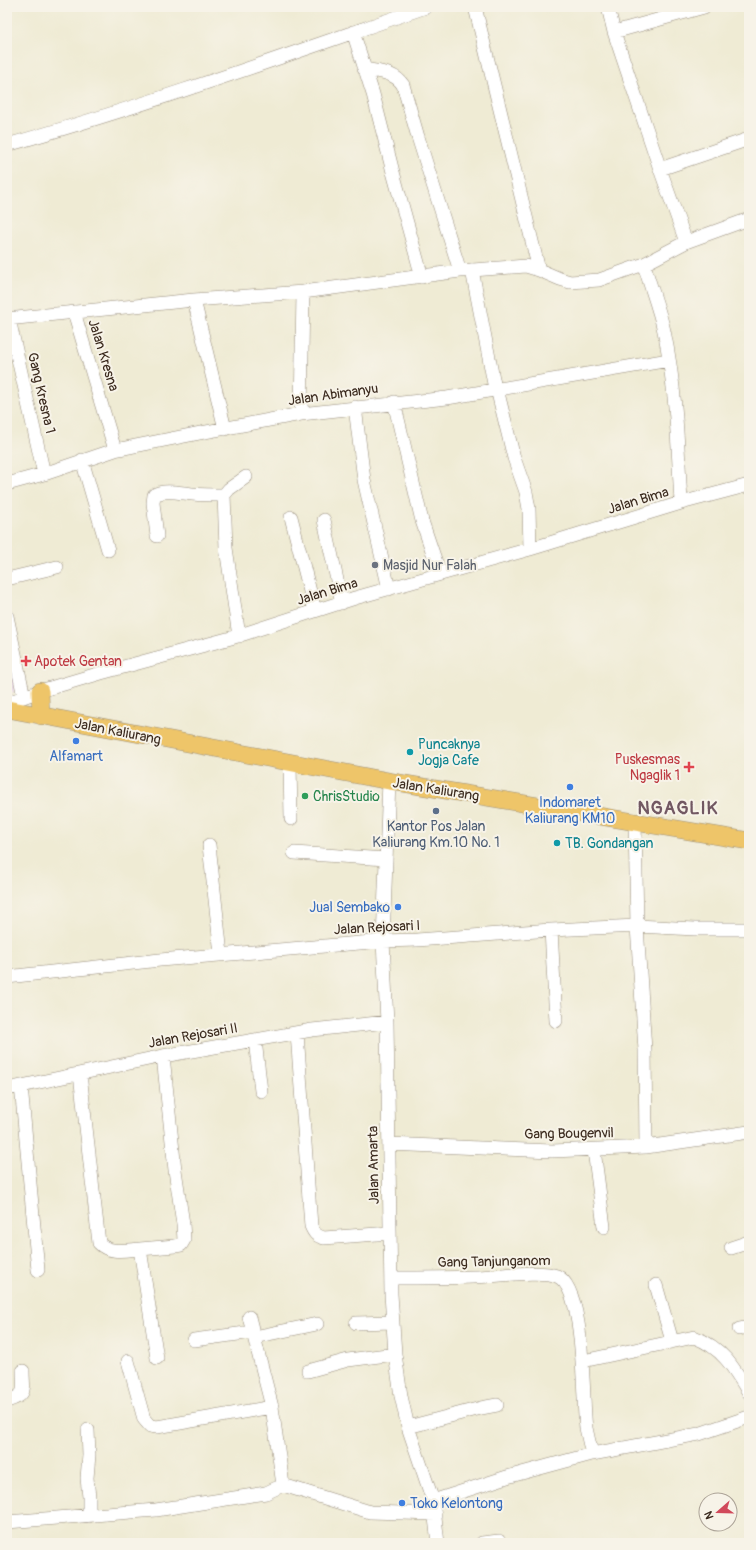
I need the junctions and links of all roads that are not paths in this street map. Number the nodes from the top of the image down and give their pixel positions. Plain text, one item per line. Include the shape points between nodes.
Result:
1 (426, 7) edge
2 (475, 7) edge
3 (608, 7) edge
4 (698, 8) edge
5 (353, 32) junction
6 (614, 32) junction
7 (364, 69) junction
8 (749, 139) edge
9 (7, 145) edge
10 (660, 169) junction
11 (749, 219) edge
12 (686, 242) junction
13 (644, 264) junction
14 (539, 270) junction
15 (466, 271) junction
16 (422, 277) junction
17 (303, 292) junction
18 (194, 300) junction
19 (74, 312) junction
20 (8, 319) edge
21 (669, 360) junction
22 (496, 389) junction
23 (394, 402) junction
24 (355, 408) junction
25 (301, 414) junction
26 (225, 429) junction
27 (115, 450) junction
28 (82, 460) junction
29 (44, 474) junction
30 (246, 477) dead end
31 (7, 484) edge
32 (749, 485) edge
33 (224, 495) junction
34 (681, 503) junction
35 (291, 517) dead end
36 (324, 520) dead end
37 (157, 536) dead end
38 (530, 549) junction
39 (108, 550) dead end
40 (57, 567) dead end
41 (440, 574) junction
42 (7, 579) edge
43 (389, 589) junction
44 (342, 603) junction
45 (315, 612) junction
46 (7, 616) edge
47 (239, 636) junction
48 (40, 691) junction
49 (24, 697) junction
50 (7, 703) edge
51 (7, 709) edge
52 (41, 716) junction
53 (290, 763) junction
54 (389, 781) junction
55 (291, 819) dead end
56 (635, 822) junction
57 (749, 841) edge
58 (208, 845) dead end
59 (294, 852) dead end
60 (386, 859) junction
61 (637, 926) junction
62 (749, 929) edge
63 (551, 930) junction
64 (383, 941) junction
65 (221, 954) junction
66 (7, 977) edge
67 (556, 1021) dead end
68 (387, 1022) junction
69 (297, 1033) junction
70 (255, 1040) junction
71 (163, 1056) junction
72 (80, 1074) junction
73 (21, 1086) junction
74 (7, 1089) edge
75 (260, 1091) dead end
76 (749, 1132) edge
77 (389, 1144) junction
78 (646, 1147) junction
79 (594, 1150) junction
80 (604, 1227) dead end
81 (390, 1233) junction
82 (749, 1242) edge
83 (731, 1248) dead end
84 (140, 1249) junction
85 (38, 1270) dead end
86 (391, 1278) junction
87 (656, 1285) dead end
88 (249, 1317) dead end
89 (393, 1322) junction
90 (356, 1323) dead end
91 (316, 1324) dead end
92 (253, 1335) junction
93 (194, 1340) dead end
94 (672, 1342) junction
95 (395, 1354) junction
96 (157, 1358) dead end
97 (128, 1361) dead end
98 (583, 1361) junction
99 (23, 1371) dead end
100 (308, 1371) dead end
101 (749, 1393) edge
102 (7, 1401) edge
103 (497, 1405) dead end
104 (272, 1407) junction
105 (749, 1417) edge
106 (408, 1427) junction
107 (88, 1430) dead end
108 (592, 1454) junction
109 (283, 1485) junction
110 (434, 1508) junction
111 (89, 1516) junction
112 (7, 1522) edge
113 (499, 1541) dead end
114 (438, 1543) edge
115 (482, 1543) edge

1 - 5 street
2 - 14 street
3 - 6 street
4 - 6 street
5 - 7 street
5 - 9 street via 213,81
6 - 10 street
7 - 15 street via 393,75 399,78 403,85 418,137
7 - 16 street via 374,94
8 - 10 street
10 - 12 street
11 - 12 street
12 - 13 street
13 - 14 street via 599,280 582,282 560,279
13 - 21 street via 664,330
14 - 15 street via 526,266
15 - 16 street
15 - 22 street
16 - 17 street
17 - 18 street
17 - 25 street
18 - 19 street
18 - 26 street
19 - 20 street, Jalan Kresna
19 - 27 street, Jalan Kresna
20 - 29 street, Gang Kresna 1
21 - 22 street, Jalan Abimanyu
21 - 34 street via 678,432
22 - 23 street, Jalan Abimanyu via 447,398
22 - 38 street via 514,458 526,492
23 - 24 street, Jalan Abimanyu
23 - 41 street via 422,521
24 - 25 street, Jalan Abimanyu
24 - 43 street via 364,480
25 - 26 street, Jalan Abimanyu
26 - 27 street, Jalan Abimanyu
27 - 28 street, Jalan Abimanyu
28 - 29 street, Jalan Abimanyu
28 - 39 street
29 - 31 street, Jalan Abimanyu
30 - 33 street
32 - 34 street, Jalan Bima
33 - 37 street via 174,492 154,495
33 - 47 street via 226,548
34 - 38 street, Jalan Bima
35 - 45 street
36 - 44 street
38 - 41 street, Jalan Bima
40 - 42 street
41 - 43 street, Jalan Bima
43 - 44 street, Jalan Bima
44 - 45 street, Jalan Bima
45 - 47 street, Jalan Bima
46 - 49 street
47 - 48 street, Jalan Bima
48 - 49 street, Jalan Bima
48 - 52 main road
49 - 50 street, Jalan Bima
51 - 52 main road, Jalan Kaliurang
52 - 53 main road, Jalan Kaliurang
53 - 54 main road, Jalan Kaliurang
53 - 55 street
54 - 56 main road, Jalan Kaliurang
54 - 60 street, Jalan Amarta
56 - 57 main road, Jalan Kaliurang
56 - 61 street
58 - 65 street
59 - 60 street
60 - 64 street, Jalan Amarta
61 - 62 street, Jalan Rejosari I
61 - 63 street, Jalan Rejosari I
61 - 78 street via 645,1050
63 - 64 street, Jalan Rejosari I
63 - 67 street
64 - 65 street, Jalan Rejosari I
64 - 68 street, Jalan Amarta
65 - 66 street, Jalan Rejosari I
68 - 69 street, Jalan Rejosari II
68 - 77 street, Jalan Amarta
69 - 70 street, Jalan Rejosari II
69 - 81 street via 313,1232 324,1238
70 - 71 street, Jalan Rejosari II
70 - 75 street
71 - 72 street, Jalan Rejosari II
71 - 84 street via 184,1240 180,1245 171,1247
72 - 73 street, Jalan Rejosari II
72 - 84 street via 99,1243 111,1251
73 - 74 street, Jalan Rejosari II
73 - 85 street
76 - 78 street, Gang Bougenvil
77 - 79 street, Gang Bougenvil via 552,1152
77 - 81 street, Jalan Amarta
78 - 79 street, Gang Bougenvil
79 - 80 street
81 - 86 street, Jalan Amarta
82 - 83 street
84 - 96 street
86 - 89 street, Jalan Amarta
86 - 98 street, Gang Tanjunganom via 529,1274 558,1277 570,1292
87 - 94 street
88 - 92 street
89 - 90 street
89 - 95 street, Jalan Amarta
91 - 92 street
92 - 93 street
92 - 104 street
94 - 98 street
94 - 101 street via 694,1337 706,1341 718,1349 732,1365
95 - 100 street via 348,1360
95 - 106 street, Jalan Amarta
97 - 104 street via 144,1419 150,1426 157,1427
98 - 108 street, Gang Tanjunganom via 586,1427
99 - 102 street via 22,1395
103 - 106 street
104 - 109 street
105 - 108 street via 699,1434
106 - 110 street, Jalan Amarta
107 - 111 street
108 - 110 street via 507,1477
109 - 110 street via 370,1512
109 - 111 street via 266,1493 156,1510
110 - 114 street, Jalan Amarta
111 - 112 street
113 - 115 street

